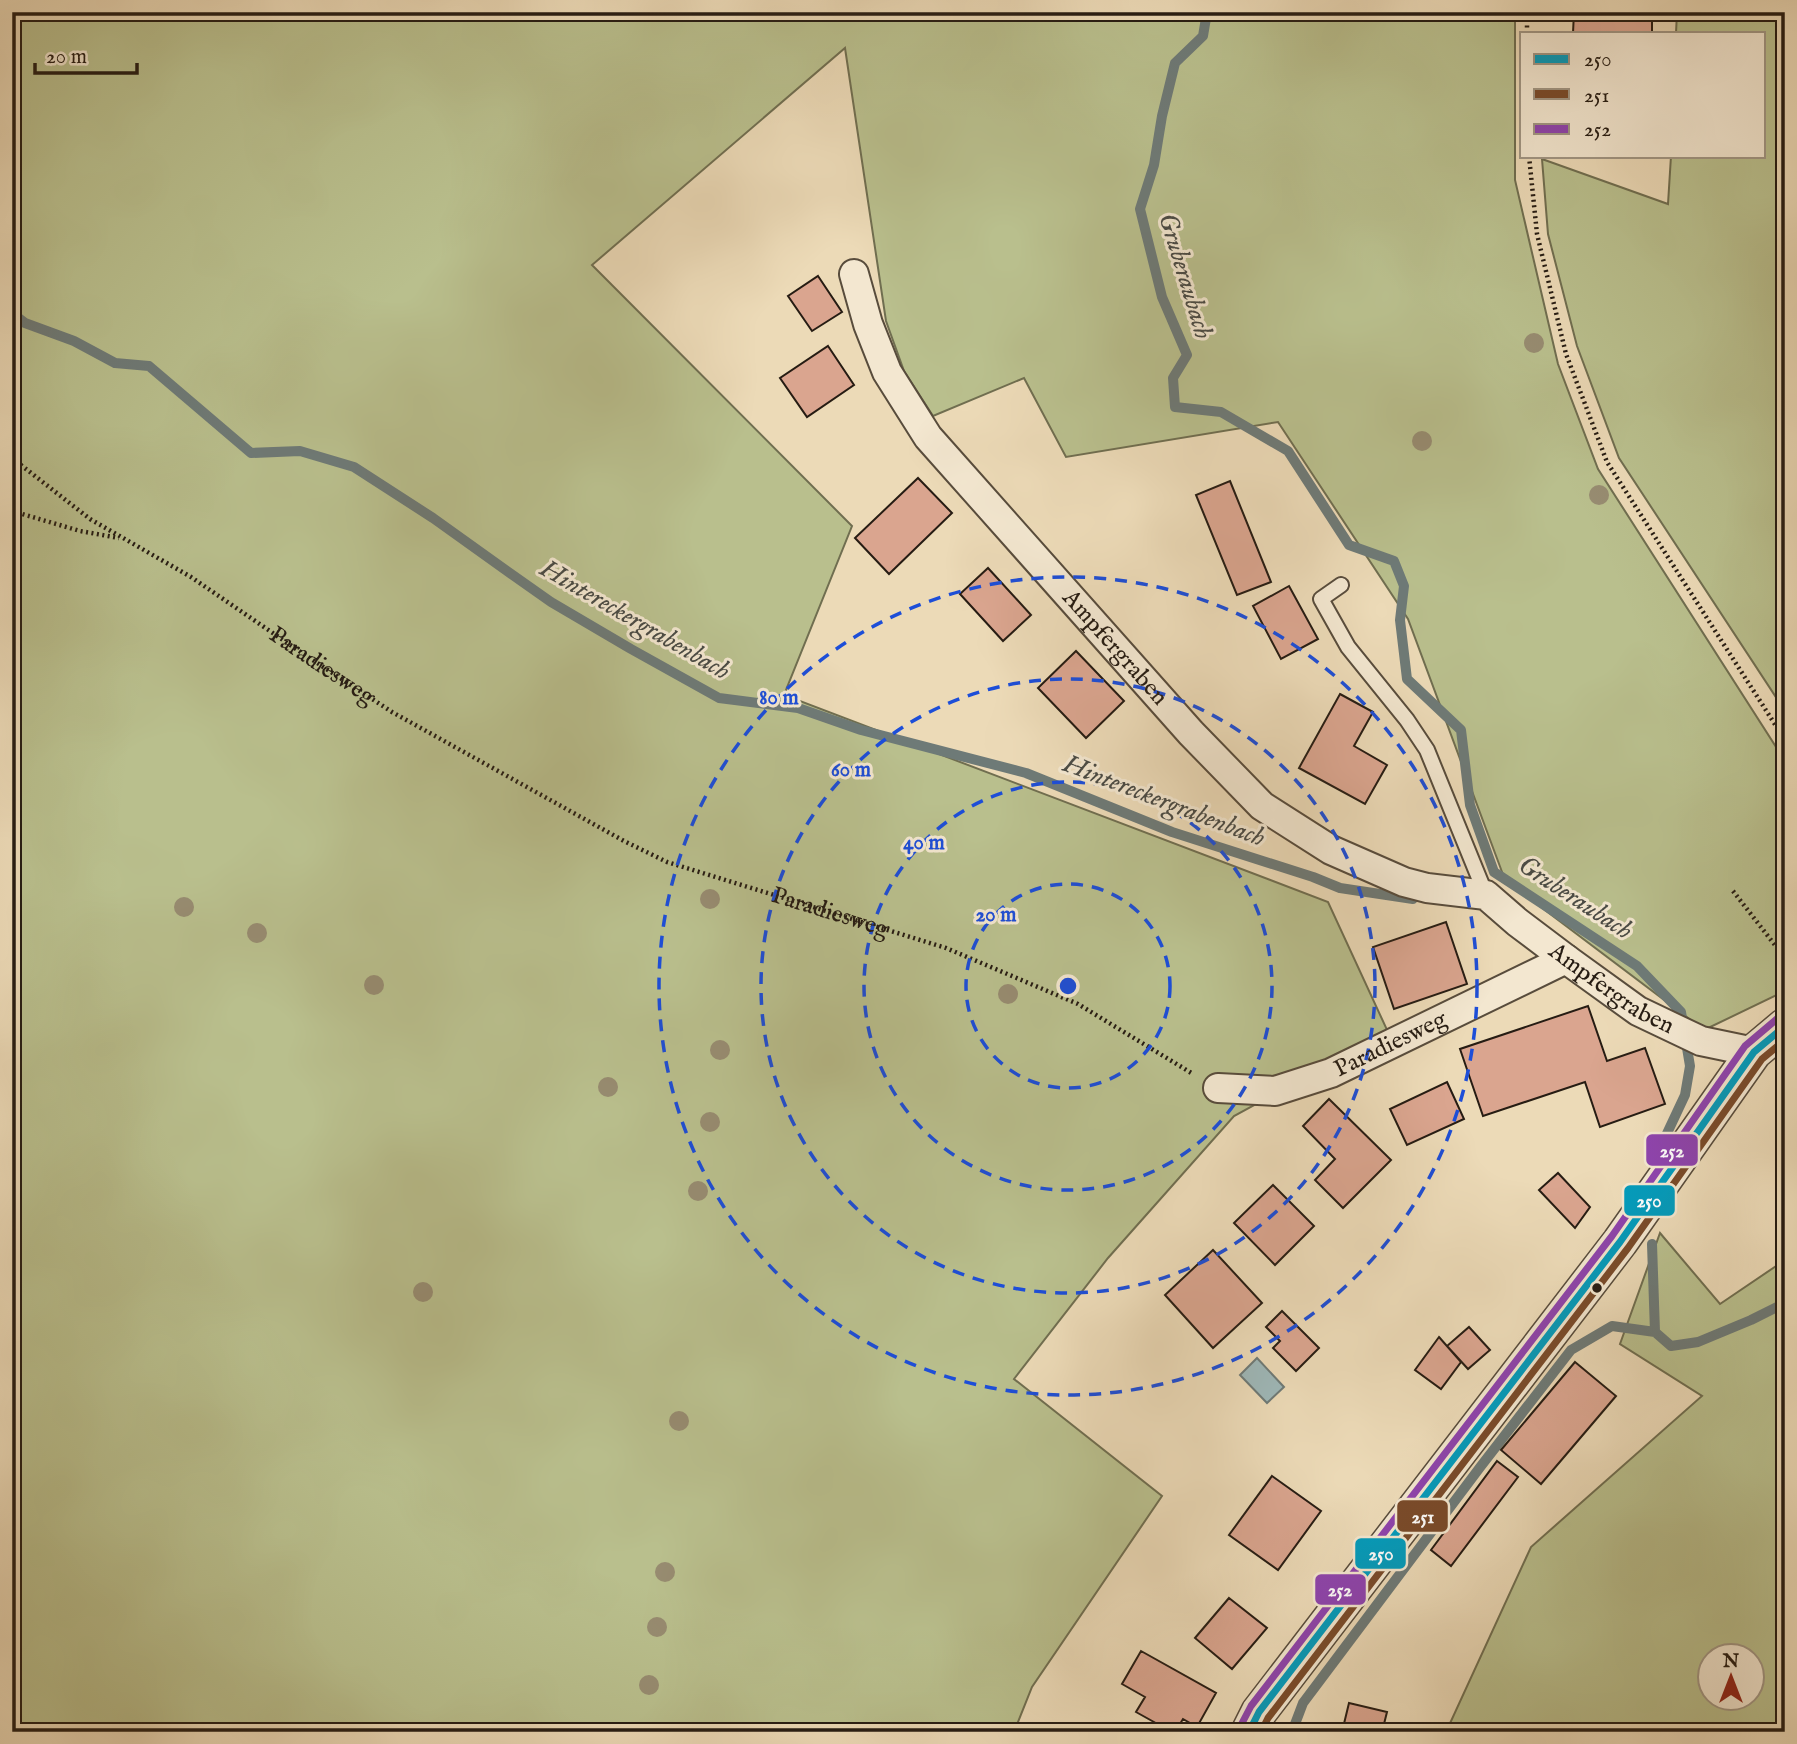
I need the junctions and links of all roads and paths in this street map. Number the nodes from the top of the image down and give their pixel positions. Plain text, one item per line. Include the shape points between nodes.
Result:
1 (1527, 12) edge
2 (1527, 32) edge
3 (1529, 158) edge
4 (854, 274) dead end
5 (12, 458) edge
6 (12, 511) edge
7 (123, 539) junction
8 (1341, 585) dead end
9 (1785, 740) edge
10 (1733, 891) dead end
11 (1486, 895) junction
12 (1785, 958) edge
13 (1566, 960) junction
14 (1785, 1026) edge
15 (1754, 1052) junction
16 (1218, 1088) joint
17 (1249, 1732) edge

1 - 2 path
3 - 9 path via 1537,234 1566,354 1607,462
4 - 11 street, Ampfergraben via 887,372 928,437 1191,733 1262,806 1331,850 1404,882
5 - 7 path, Paradiesweg
6 - 7 path, Paradiesweg
7 - 16 path, Paradiesweg via 191,577 392,712 624,841 667,862 946,948 1077,1004
8 - 11 lane, Ampfergraben via 1321,599 1348,647 1427,750
10 - 12 path
11 - 13 street, Ampfergraben
13 - 15 street, Ampfergraben via 1638,1011 1701,1041
13 - 16 street, Paradiesweg via 1331,1073 1275,1091
14 - 15 street
15 - 17 street via 1620,1242 1259,1712

